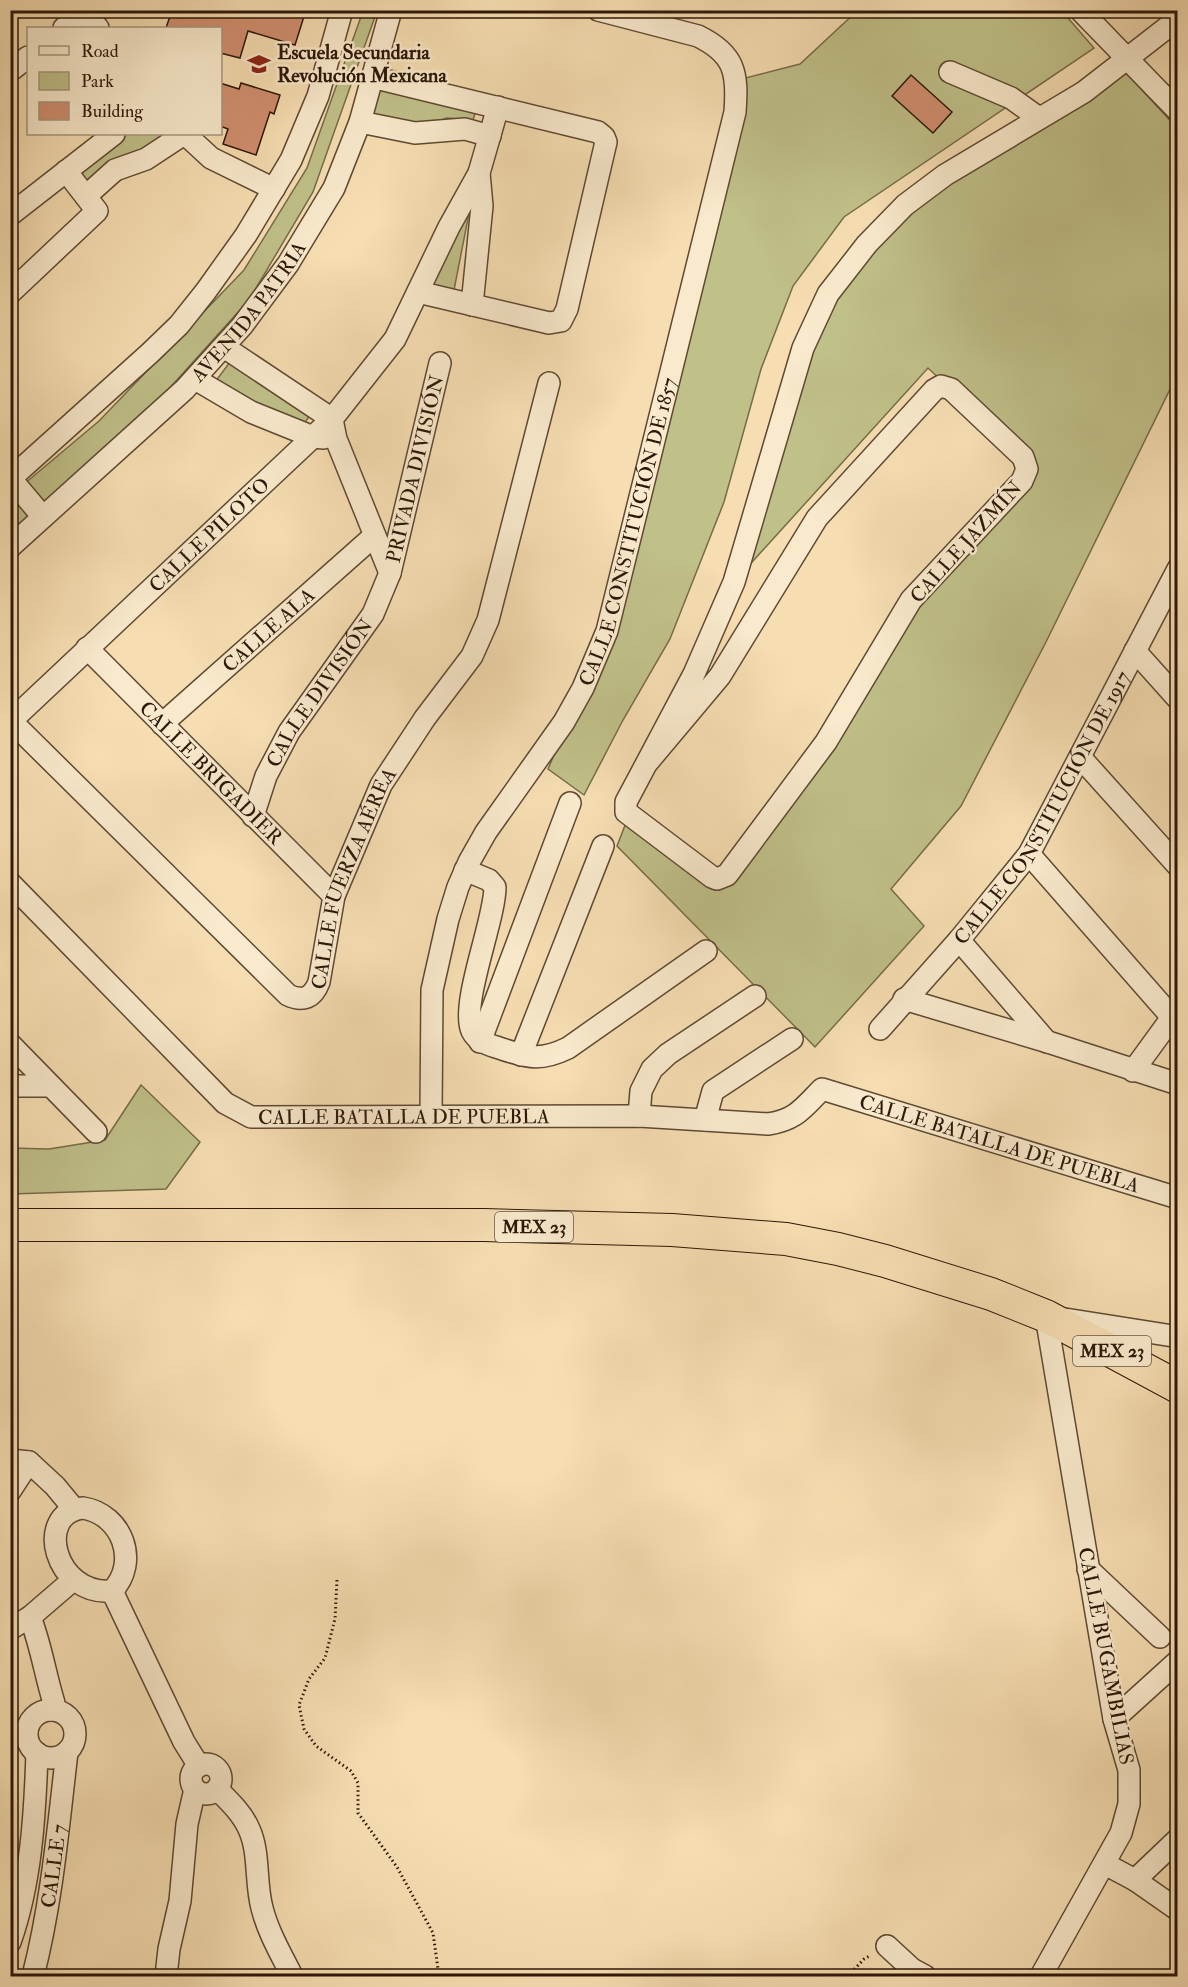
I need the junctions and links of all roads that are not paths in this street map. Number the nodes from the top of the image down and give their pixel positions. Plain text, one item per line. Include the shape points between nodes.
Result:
1 (342, 10) edge
2 (391, 10) edge
3 (598, 10) edge
4 (1080, 10) edge
5 (88, 16) edge
6 (1178, 19) edge
7 (66, 27) edge
8 (27, 58) edge
9 (1128, 58) junction
10 (10, 71) edge
11 (950, 72) dead end
12 (372, 77) junction
13 (498, 107) junction
14 (1178, 111) edge
15 (1039, 118) junction
16 (360, 122) junction
17 (113, 135) edge
18 (183, 135) edge
19 (186, 135) edge
20 (490, 136) junction
21 (66, 171) junction
22 (479, 173) junction
23 (274, 189) junction
24 (86, 196) junction
25 (10, 215) edge
26 (418, 292) junction
27 (10, 293) edge
28 (472, 305) junction
29 (224, 347) junction
30 (440, 363) dead end
31 (195, 379) junction
32 (549, 383) dead end
33 (334, 429) junction
34 (313, 437) junction
35 (11, 479) edge
36 (43, 517) junction
37 (374, 536) junction
38 (10, 548) edge
39 (1178, 569) edge
40 (390, 573) junction
41 (87, 648) junction
42 (1135, 651) junction
43 (1178, 699) edge
44 (11, 721) edge
45 (162, 724) junction
46 (1080, 757) junction
47 (647, 763) junction
48 (570, 803) dead end
49 (254, 816) junction
50 (603, 846) dead end
51 (1029, 854) junction
52 (1178, 866) edge
53 (465, 870) junction
54 (10, 883) edge
55 (334, 896) junction
56 (959, 940) junction
57 (706, 951) dead end
58 (755, 996) dead end
59 (904, 999) junction
60 (880, 1029) dead end
61 (792, 1040) dead end
62 (480, 1042) junction
63 (1048, 1042) junction
64 (10, 1044) edge
65 (522, 1055) junction
66 (1133, 1071) junction
67 (1178, 1084) edge
68 (10, 1086) edge
69 (51, 1086) junction
70 (431, 1115) junction
71 (639, 1116) junction
72 (705, 1120) junction
73 (96, 1132) dead end
74 (1178, 1198) edge
75 (10, 1226) edge
76 (1046, 1316) junction
77 (1178, 1335) edge
78 (1178, 1387) edge
79 (20, 1461) edge
80 (10, 1491) edge
81 (74, 1509) junction
82 (1088, 1569) junction
83 (73, 1580) junction
84 (112, 1591) junction
85 (30, 1617) junction
86 (10, 1629) edge
87 (1160, 1637) dead end
88 (1178, 1660) edge
89 (51, 1710) junction
90 (1114, 1719) junction
91 (67, 1752) junction
92 (37, 1753) junction
93 (199, 1766) junction
94 (195, 1789) junction
95 (217, 1789) junction
96 (1178, 1839) edge
97 (1106, 1864) junction
98 (1135, 1880) junction
99 (1178, 1910) edge
100 (10, 1942) edge
101 (886, 1946) road end
102 (33, 1977) edge
103 (166, 1977) edge
104 (292, 1977) edge
105 (925, 1977) edge
106 (1041, 1977) edge

1 - 23 street via 318,96
2 - 12 street, AVENIDA PATRIA
3 - 53 street, CALLE CONSTITUCIÓN DE 1857 via 713,43 727,57 733,71 737,87 735,112 607,631 564,722 486,831
4 - 9 street
5 - 7 street
6 - 9 street, CALLE JAZMÍN
8 - 10 street
9 - 14 street
9 - 15 street, CALLE JAZMÍN via 1084,92
11 - 15 street via 1011,98
12 - 13 street
12 - 16 street, AVENIDA PATRIA
13 - 20 street
13 - 28 street via 598,132 606,147 561,321 549,323
15 - 47 street, CALLE JAZMÍN via 945,175 905,205 867,244 828,294 803,348 734,582 694,674
16 - 20 street via 415,133 465,129
16 - 29 street, AVENIDA PATRIA via 334,188 294,255
17 - 21 street
18 - 24 street via 146,159 116,170
19 - 23 street via 211,159
20 - 22 street
21 - 24 street
21 - 25 street
22 - 26 street, CALLE PILOTO
22 - 28 street via 482,206
23 - 35 street via 246,235 178,325
24 - 27 street via 97,211
26 - 28 street
26 - 33 street, CALLE PILOTO via 395,339
29 - 31 street, AVENIDA PATRIA
29 - 33 street
30 - 40 street, PRIVADA DIVISIÓN
31 - 34 street via 251,412
31 - 36 street, AVENIDA PATRIA
32 - 55 street, CALLE FUERZA AÉREA via 488,620 472,656 424,718 381,785
33 - 34 street, CALLE PILOTO
33 - 37 street
34 - 41 street, CALLE PILOTO
35 - 36 street
36 - 38 street, AVENIDA PATRIA
37 - 40 street
37 - 45 street, CALLE ALA
39 - 42 street, CALLE CONSTITUCIÓN DE 1917
40 - 49 street, CALLE DIVISIÓN via 373,614 289,732 266,776
41 - 44 street, CALLE PILOTO
41 - 45 street, CALLE BRIGADIER
42 - 43 street
42 - 46 street, CALLE CONSTITUCIÓN DE 1917
44 - 55 street, CALLE FUERZA AÉREA via 288,995 300,1000 310,997 320,982
45 - 49 street, CALLE BRIGADIER
46 - 51 street, CALLE CONSTITUCIÓN DE 1917
46 - 52 street
47 - 47 street, CALLE JAZMÍN via 626,802 626,812 712,877 722,878 826,742 911,600 1022,481 1026,469 1023,457 951,389 941,386 934,390 817,518 720,676
48 - 62 street
49 - 55 street, CALLE BRIGADIER
50 - 65 street
51 - 56 street, CALLE CONSTITUCIÓN DE 1917
51 - 66 street via 1170,1015
53 - 62 street via 489,880 495,887 470,1017 472,1031
53 - 70 street, CALLE CONSTITUCIÓN DE 1857 via 448,919 432,990
54 - 70 street, CALLE BATALLA DE PUEBLA via 225,1103 238,1111 270,1117
56 - 59 street, CALLE CONSTITUCIÓN DE 1917
56 - 63 street
57 - 65 street via 568,1048 549,1057
58 - 71 street via 668,1053 652,1069 642,1090
59 - 60 street, CALLE CONSTITUCIÓN DE 1917
59 - 63 street
61 - 72 street via 713,1091
62 - 65 street
63 - 66 street
64 - 69 street
66 - 67 street
68 - 69 street
69 - 73 street
70 - 71 street, CALLE BATALLA DE PUEBLA
71 - 72 street, CALLE BATALLA DE PUEBLA
72 - 74 street, CALLE BATALLA DE PUEBLA via 786,1122 822,1089
75 - 76 highway, MEX 23 via 484,1225 728,1233 838,1249 991,1294
76 - 77 street
76 - 78 highway, MEX 23
76 - 82 street, CALLE BUGAMBILIAS
79 - 80 street
79 - 81 street via 55,1486
81 - 83 street via 61,1521 56,1542 60,1563
81 - 84 street via 99,1512 121,1535 127,1556 125,1569
82 - 87 street
82 - 90 street, CALLE BUGAMBILIAS
83 - 84 street via 82,1587
83 - 85 street
84 - 93 street
85 - 86 street
85 - 89 street via 40,1641 54,1703
88 - 90 street
89 - 91 street via 63,1713 71,1721 75,1733
89 - 92 street via 37,1714 28,1725 30,1746
90 - 97 street, CALLE BUGAMBILIAS via 1129,1770 1129,1804
91 - 92 street via 51,1758
91 - 102 street, CALLE 7 via 53,1880
92 - 100 street, CALLE 7 via 26,1880
93 - 94 street via 192,1774
93 - 95 street via 210,1764 220,1772 222,1779
94 - 95 street via 208,1794
94 - 103 street
95 - 104 street via 241,1814 249,1829 265,1921
96 - 98 street
97 - 98 street
97 - 106 street, CALLE BUGAMBILIAS
98 - 99 street
101 - 105 street

